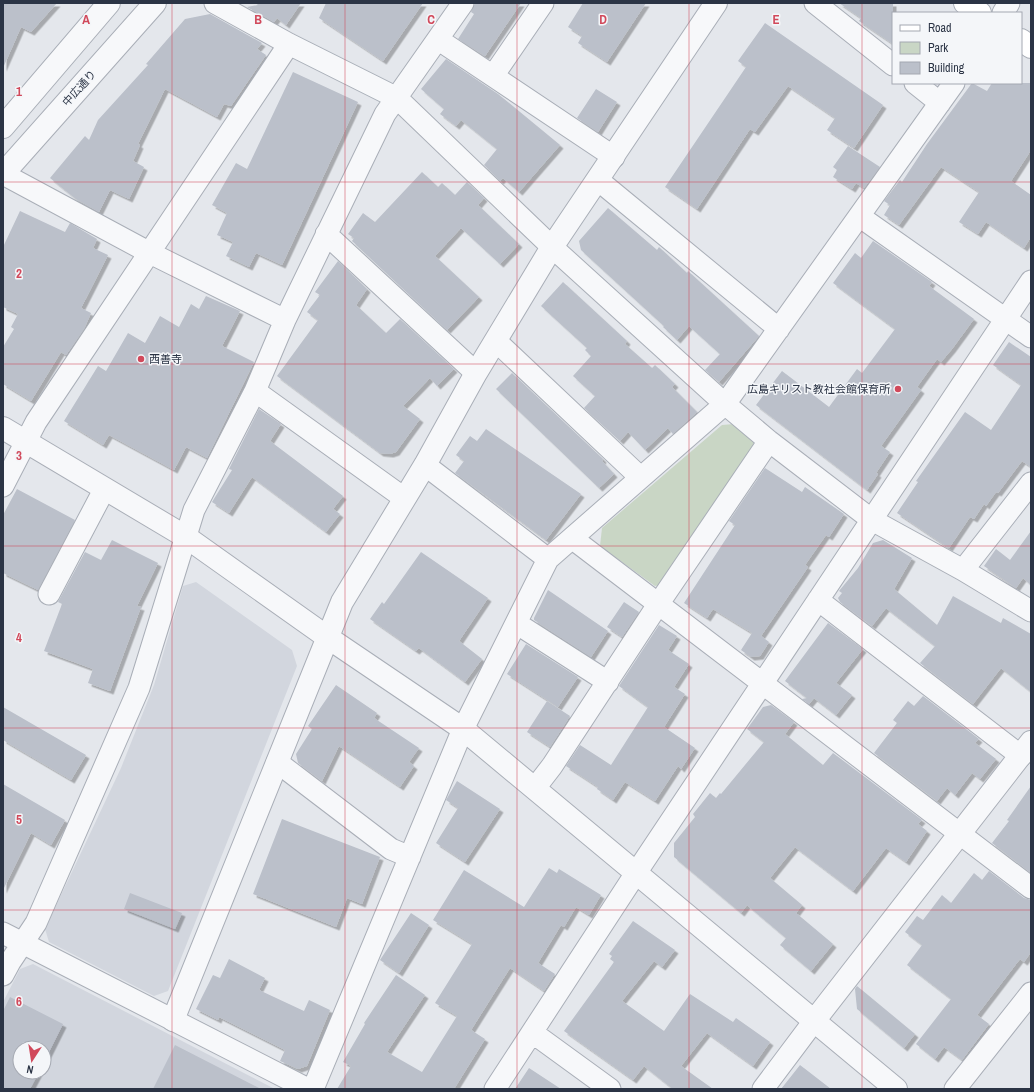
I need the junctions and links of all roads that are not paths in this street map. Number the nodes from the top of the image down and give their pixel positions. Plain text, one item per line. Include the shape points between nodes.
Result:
1 (109, 3) edge
2 (155, 3) edge
3 (215, 3) edge
4 (463, 3) edge
5 (542, 3) edge
6 (716, 3) edge
7 (815, 3) edge
8 (965, 3) edge
9 (1009, 3) edge
10 (978, 12) edge
11 (1004, 12) edge
12 (439, 40) junction
13 (1022, 41) edge
14 (289, 44) junction
15 (1031, 46) edge
16 (892, 64) edge
17 (493, 76) junction
18 (916, 84) edge
19 (953, 84) edge
20 (397, 98) junction
21 (940, 103) junction
22 (3, 127) edge
23 (614, 157) junction
24 (3, 174) edge
25 (598, 180) junction
26 (859, 216) junction
27 (326, 234) junction
28 (552, 247) junction
29 (150, 253) junction
30 (1031, 281) edge
31 (1005, 319) junction
32 (285, 320) junction
33 (779, 329) junction
34 (1031, 337) edge
35 (496, 341) junction
36 (476, 374) junction
37 (255, 391) junction
38 (725, 404) junction
39 (3, 428) edge
40 (769, 441) junction
41 (26, 442) junction
42 (425, 465) junction
43 (640, 477) junction
44 (1031, 483) edge
45 (3, 486) edge
46 (104, 490) junction
47 (404, 498) junction
48 (872, 520) junction
49 (186, 537) junction
50 (573, 538) junction
51 (548, 559) junction
52 (964, 570) junction
53 (49, 594) dead end
54 (818, 600) junction
55 (659, 603) junction
56 (1031, 611) edge
57 (516, 623) junction
58 (327, 637) junction
59 (608, 682) junction
60 (762, 683) junction
61 (463, 728) junction
62 (1026, 749) edge
63 (277, 762) junction
64 (535, 788) junction
65 (960, 834) junction
66 (410, 857) junction
67 (636, 873) junction
68 (1031, 888) edge
69 (3, 933) edge
70 (22, 943) junction
71 (3, 975) edge
72 (1031, 993) edge
73 (173, 1020) junction
74 (814, 1021) junction
75 (533, 1033) junction
76 (308, 1089) edge
77 (313, 1089) edge
78 (495, 1089) edge
79 (610, 1089) edge
80 (763, 1089) edge
81 (896, 1089) edge
82 (955, 1089) edge

1 - 22 street
2 - 24 street, 中広通り
3 - 14 street
4 - 12 street
5 - 17 street
6 - 23 street
7 - 16 street
8 - 10 main road
9 - 11 street
12 - 17 street
12 - 20 street
13 - 15 main road
14 - 20 street
14 - 29 street
17 - 23 street
18 - 21 street
19 - 21 street
20 - 27 street via 386,114
20 - 28 street
21 - 26 street
23 - 25 street
24 - 29 street
25 - 28 street
25 - 33 street
26 - 31 street
26 - 33 street
27 - 32 street
27 - 36 street
28 - 35 street
28 - 38 street
29 - 32 street
29 - 41 street via 36,422
30 - 31 street
31 - 34 street
31 - 48 street
32 - 37 street
33 - 38 street
35 - 36 street
35 - 43 street
36 - 42 street
37 - 47 street
37 - 49 street via 194,510
38 - 40 street
38 - 43 street
39 - 41 street
40 - 48 street
40 - 55 street
41 - 45 street
41 - 46 street
42 - 47 street
42 - 51 street
43 - 50 street
44 - 52 street
46 - 49 street
46 - 53 street
47 - 58 street via 342,602
48 - 52 street
48 - 54 street
49 - 58 street
49 - 70 street via 139,688 36,923
50 - 51 street
50 - 55 street
51 - 57 street
52 - 56 street
54 - 60 street
54 - 62 street
55 - 59 street
55 - 60 street
57 - 59 street
57 - 61 street
58 - 61 street
58 - 63 street
59 - 64 street
60 - 65 street
60 - 67 street
61 - 64 street
61 - 66 street
62 - 65 street
63 - 66 street via 391,849
63 - 73 street
64 - 67 street
65 - 68 street
65 - 74 street
66 - 77 street
67 - 74 street
67 - 75 street
69 - 70 street
70 - 71 street
70 - 73 street
72 - 82 street
73 - 76 street
74 - 80 street
74 - 81 street
75 - 78 street
75 - 79 street

